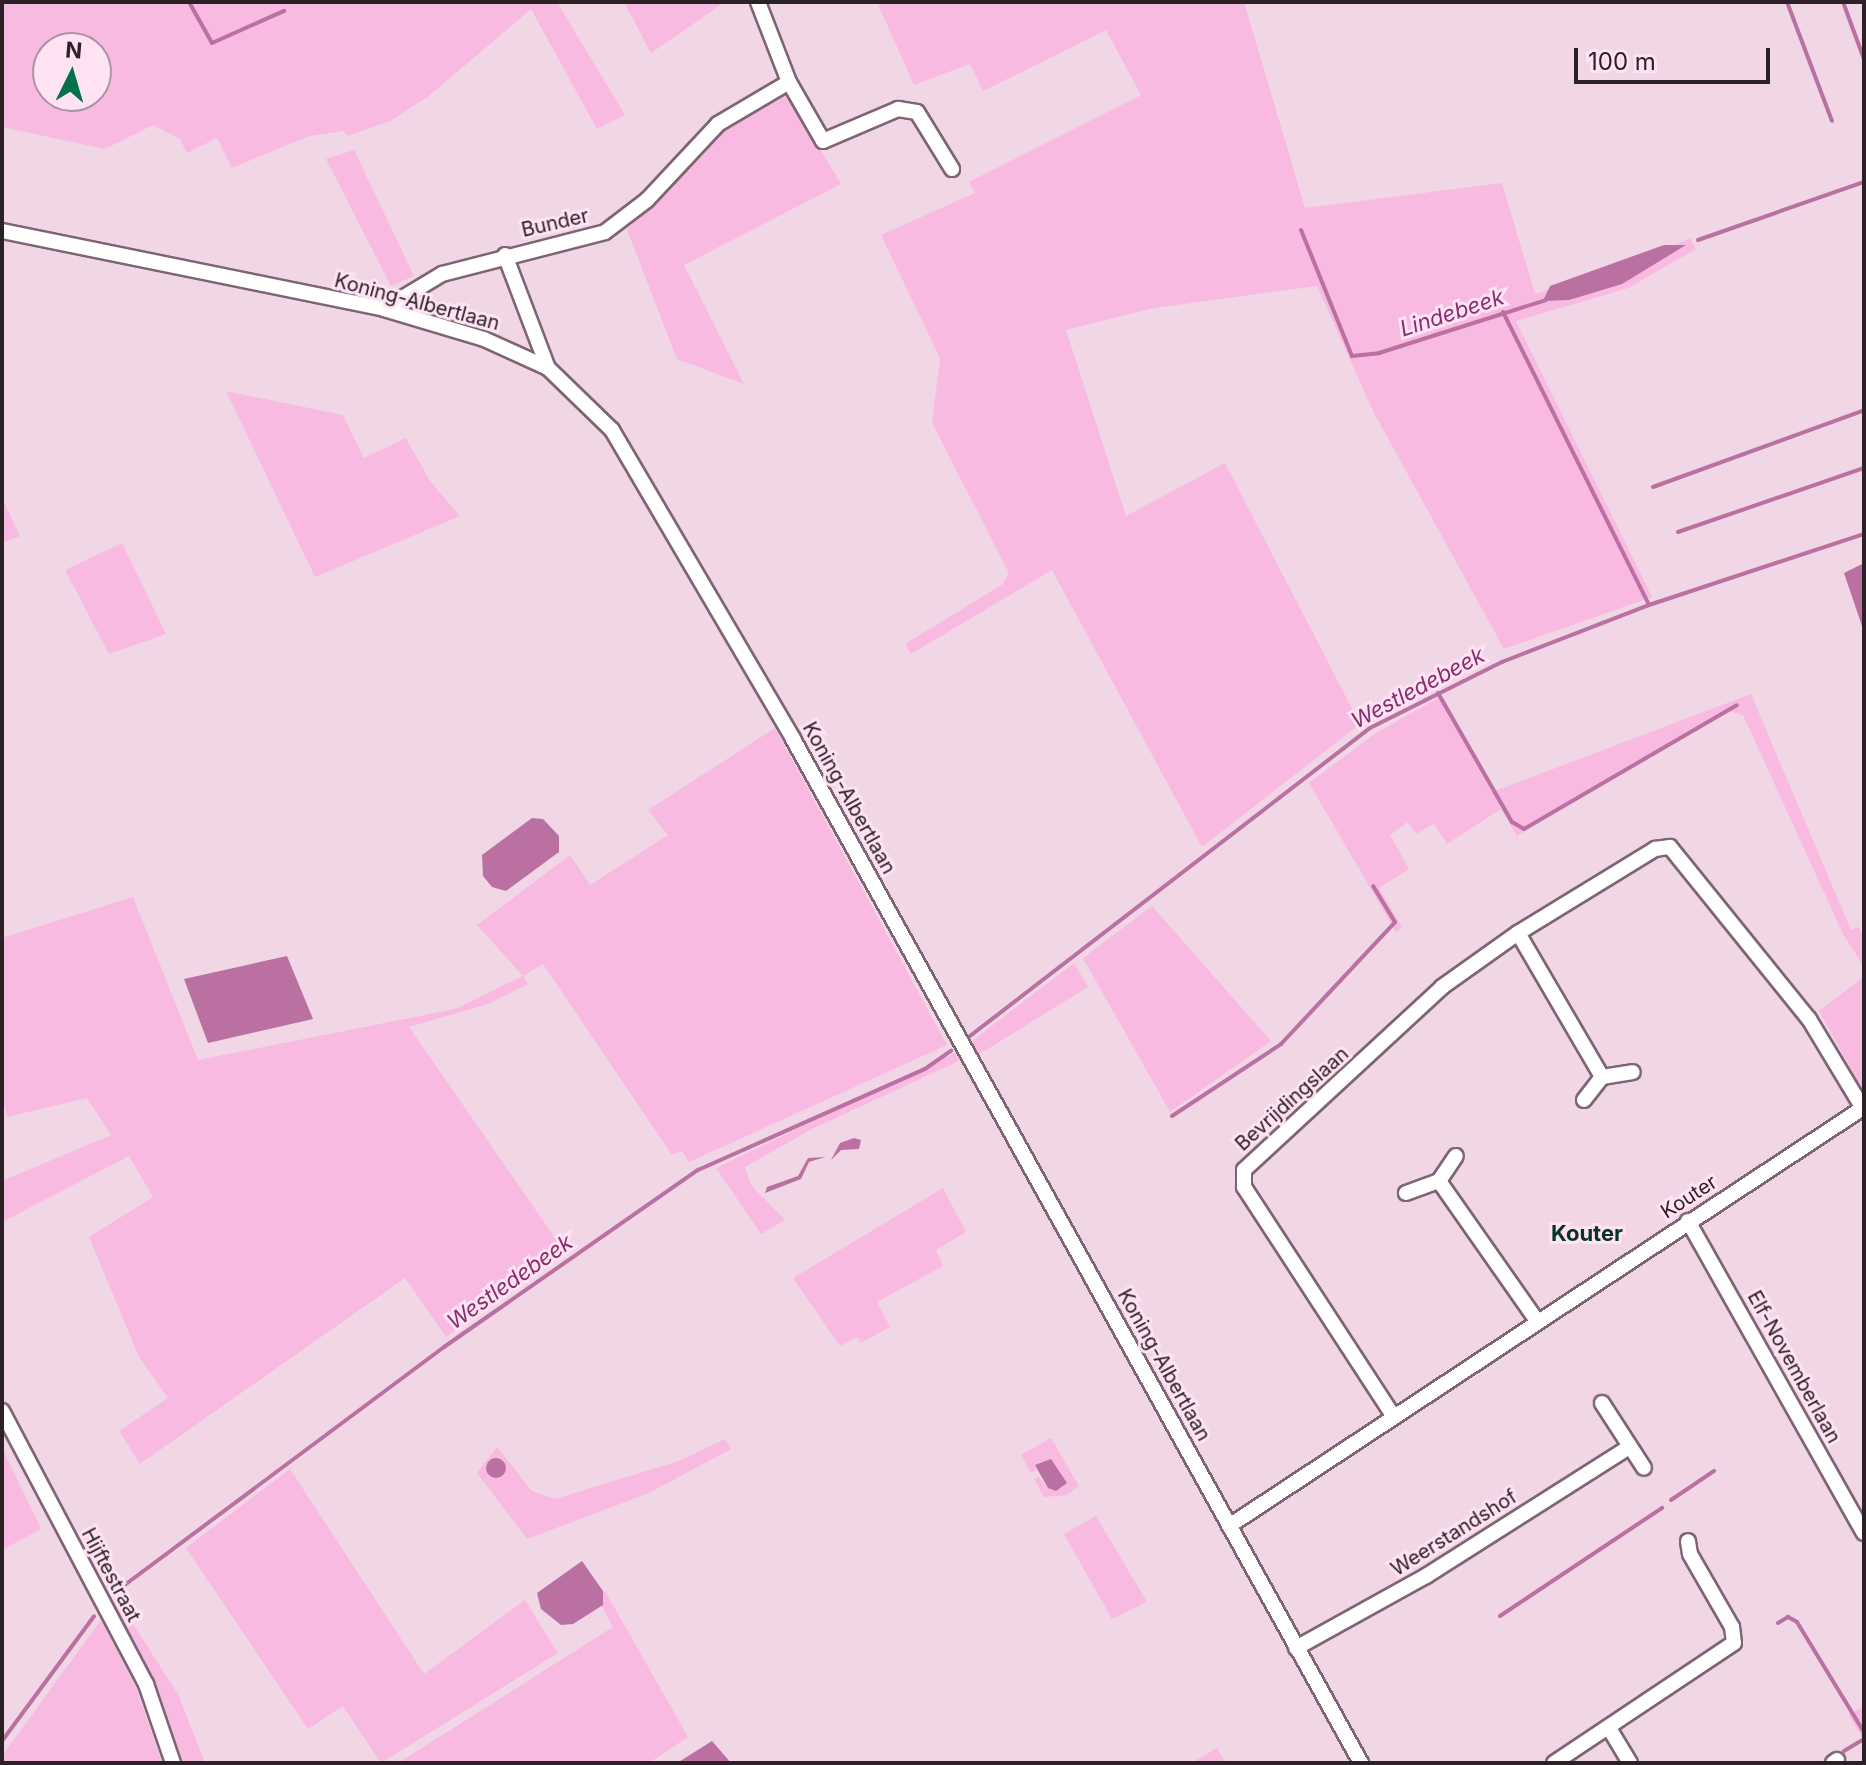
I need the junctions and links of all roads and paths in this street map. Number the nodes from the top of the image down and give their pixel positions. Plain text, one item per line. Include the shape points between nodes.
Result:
1 (758, 2) edge
2 (789, 82) junction
3 (952, 169) dead end
4 (2, 231) edge
5 (505, 255) junction
6 (384, 309) junction
7 (548, 368) junction
8 (1518, 933) junction
9 (1633, 1072) dead end
10 (1602, 1077) junction
11 (1584, 1100) dead end
12 (1863, 1109) edge
13 (1456, 1156) dead end
14 (1439, 1181) junction
15 (1406, 1193) dead end
16 (1688, 1221) junction
17 (1537, 1321) junction
18 (1602, 1403) dead end
19 (2, 1411) edge
20 (1394, 1417) junction
21 (1629, 1447) junction
22 (1644, 1468) dead end
23 (1229, 1526) junction
24 (1864, 1533) edge
25 (1688, 1541) dead end
26 (1296, 1648) junction
27 (1609, 1728) junction
28 (173, 1763) edge
29 (1361, 1763) edge
30 (1554, 1763) edge
31 (1630, 1763) edge

1 - 2 street
2 - 3 street via 823,141 898,109 917,112
2 - 5 street, Bunder via 718,124 647,200 615,226 580,241
4 - 6 street, Koning-Albertlaan
5 - 6 street, Bunder via 442,274
5 - 7 street
6 - 7 street, Koning-Albertlaan via 484,339
7 - 23 street, Koning-Albertlaan via 627,449
8 - 10 street
8 - 12 street, Bevrijdingslaan via 1655,849 1670,847 1809,1019
8 - 20 street, Bevrijdingslaan via 1442,987 1244,1170 1244,1187
9 - 10 street
10 - 11 street
12 - 16 street, Kouter
13 - 14 street
14 - 15 street
14 - 17 street
16 - 17 street, Kouter
16 - 24 street, Elf-Novemberlaan
17 - 20 street, Kouter
18 - 21 street
19 - 28 street, Hijftestraat via 146,1684
20 - 23 street, Kouter
21 - 22 street
21 - 26 street, Weerstandshof via 1426,1576
23 - 26 street, Koning-Albertlaan
25 - 27 street via 1690,1554 1732,1627 1734,1643
26 - 29 street, Koning-Albertlaan
27 - 30 street
27 - 31 street

